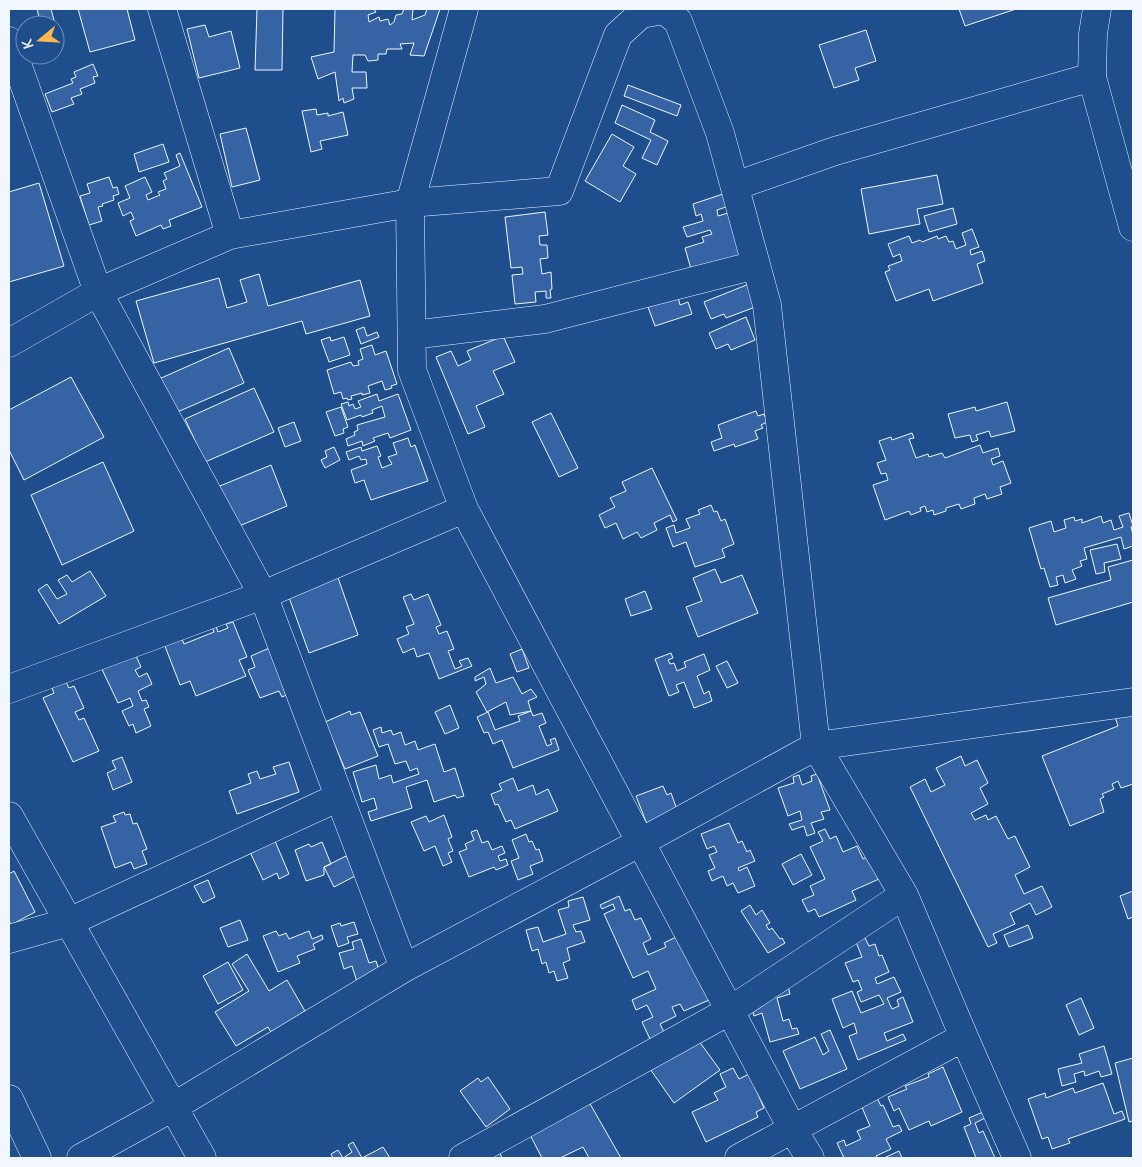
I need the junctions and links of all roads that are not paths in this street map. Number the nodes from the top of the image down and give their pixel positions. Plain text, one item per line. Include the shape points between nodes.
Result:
1 (162, 9) edge
2 (464, 9) edge
3 (1097, 9) edge
4 (9, 41) edge
5 (1092, 77) junction
6 (735, 186) junction
7 (410, 203) junction
8 (1133, 227) edge
9 (230, 234) junction
10 (756, 266) junction
11 (98, 292) junction
12 (412, 335) junction
13 (9, 343) edge
14 (464, 509) junction
15 (263, 595) junction
16 (9, 689) edge
17 (1133, 702) edge
18 (816, 746) junction
19 (339, 797) junction
20 (9, 816) edge
21 (641, 842) junction
22 (904, 895) junction
23 (68, 922) junction
24 (9, 939) edge
25 (404, 968) junction
26 (730, 1010) junction
27 (964, 1037) junction
28 (9, 1100) edge
29 (174, 1107) junction
30 (793, 1130) junction
31 (37, 1158) edge
32 (81, 1158) edge
33 (202, 1158) edge
34 (463, 1158) edge
35 (739, 1158) edge
36 (810, 1158) edge
37 (1017, 1158) edge

1 - 9 street
2 - 7 street
3 - 5 street
4 - 11 street
5 - 6 street via 835,150
5 - 8 street
6 - 7 street via 720,133 678,21 664,10 641,14 618,36 559,191
6 - 10 street
7 - 9 street
7 - 12 street
9 - 11 street
10 - 12 street via 545,319
10 - 18 street via 767,305
11 - 13 street
11 - 15 street
12 - 14 street via 412,370
14 - 15 street
14 - 21 street
15 - 16 street
15 - 19 street
17 - 18 street
18 - 21 street
18 - 22 street
19 - 23 street
19 - 25 street
20 - 23 street
21 - 25 street
21 - 26 street
22 - 26 street
22 - 27 street
23 - 24 street
23 - 29 street
25 - 29 street
26 - 30 street
26 - 34 street
27 - 30 street
27 - 37 street
28 - 31 street
29 - 32 street
29 - 33 street
30 - 35 street
30 - 36 street

